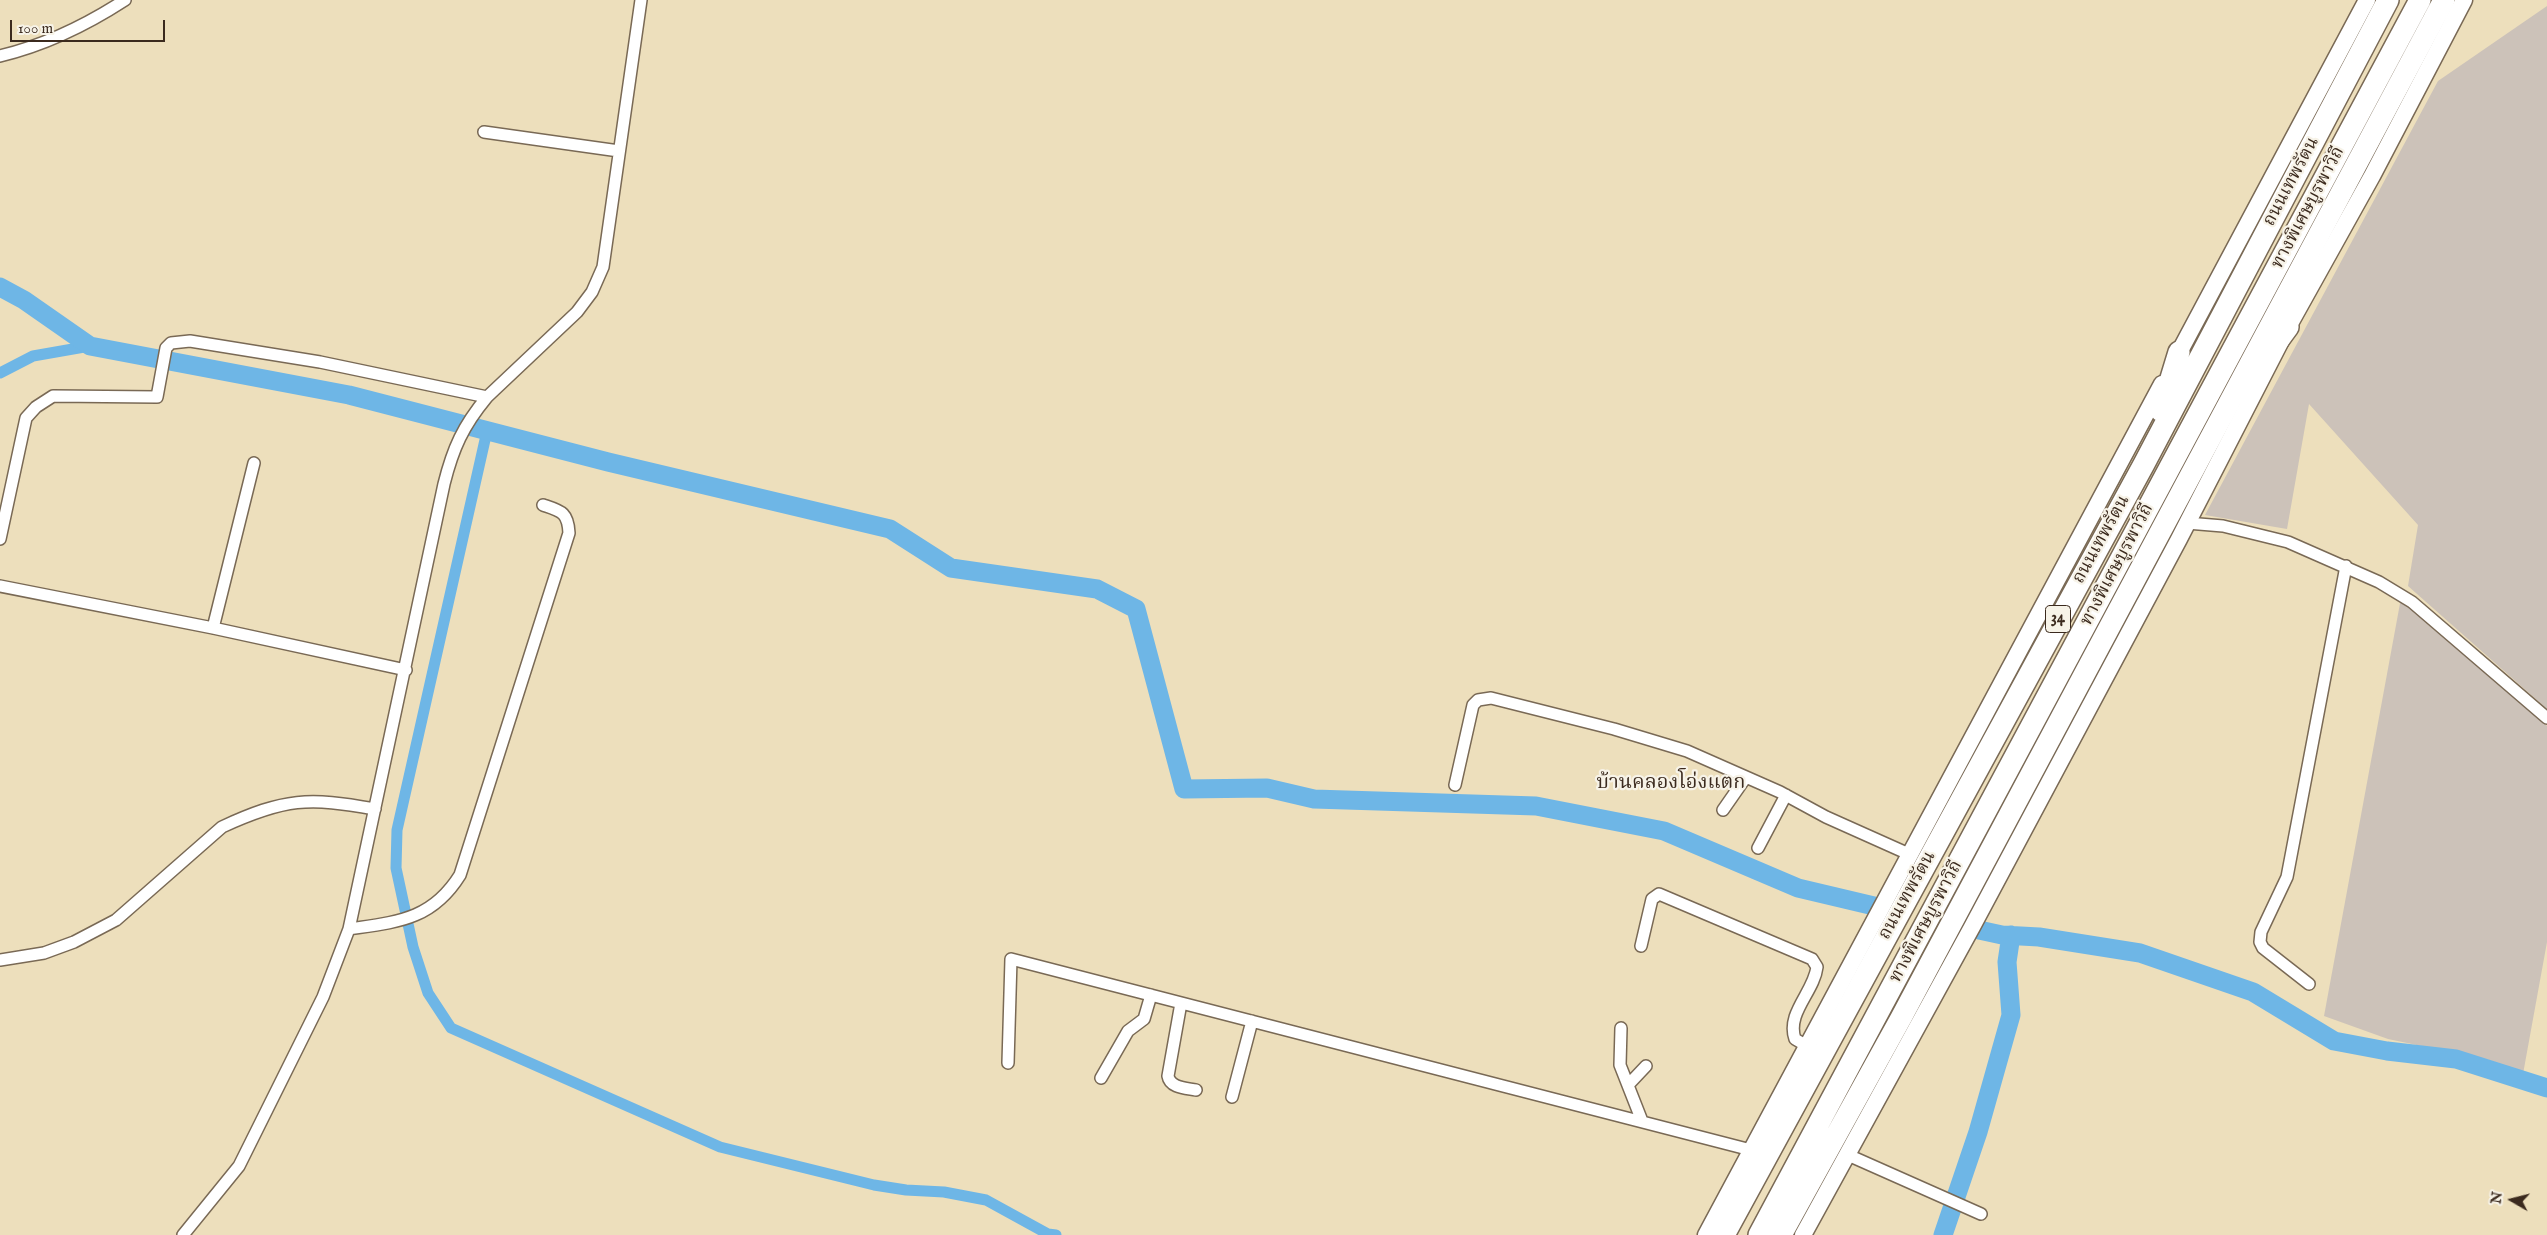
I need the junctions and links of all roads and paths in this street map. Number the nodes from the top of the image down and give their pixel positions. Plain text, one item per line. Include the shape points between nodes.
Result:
1 (125, 0) edge
2 (641, 0) edge
3 (2367, 0) edge
4 (2388, 0) edge
5 (2398, 0) edge
6 (2420, 0) edge
7 (2444, 0) edge
8 (2464, 0) edge
9 (0, 56) edge
10 (484, 132) dead end
11 (620, 151) junction
12 (2288, 327) junction
13 (2179, 352) junction
14 (487, 397) junction
15 (2214, 427) junction
16 (254, 463) dead end
17 (2144, 464) junction
18 (543, 505) dead end
19 (2187, 523) junction
20 (0, 539) edge
21 (2346, 566) junction
22 (0, 586) edge
23 (213, 628) junction
24 (406, 670) junction
25 (2547, 718) edge
26 (1746, 777) junction
27 (1455, 785) dead end
28 (1786, 795) junction
29 (375, 809) junction
30 (1723, 810) dead end
31 (1758, 848) dead end
32 (1911, 855) junction
33 (349, 929) junction
34 (1641, 946) dead end
35 (0, 960) edge
36 (2309, 984) dead end
37 (1151, 995) junction
38 (1181, 1003) junction
39 (1252, 1021) junction
40 (1621, 1028) dead end
41 (1807, 1046) junction
42 (1008, 1063) dead end
43 (1646, 1066) dead end
44 (1101, 1078) dead end
45 (1629, 1084) junction
46 (1196, 1090) dead end
47 (1232, 1096) dead end
48 (1642, 1121) junction
49 (1751, 1150) junction
50 (1848, 1155) junction
51 (1981, 1214) dead end
52 (185, 1234) edge
53 (1706, 1235) edge
54 (1724, 1235) edge
55 (1738, 1235) edge
56 (1759, 1235) edge
57 (1781, 1235) edge
58 (1803, 1235) edge

1 - 9 street via 57,39
2 - 11 street
3 - 13 main road, ถนนเทพรัตน / 34
4 - 17 highway, ถนนเทพรัตน / 34
5 - 55 highway, ทางพิเศษบูรพาวิถี
6 - 56 highway, ทางพิเศษบูรพาวิถี
7 - 15 highway
8 - 12 main road
10 - 11 street
11 - 14 street via 603,267 592,292 577,312
12 - 15 highway
12 - 19 main road
13 - 17 highway
13 - 32 main road, ถนนเทพรัตน / 34
14 - 20 street via 320,362 190,342 171,343 166,348 157,397 53,396 36,406 26,418
14 - 24 street via 455,445
15 - 57 highway via 1906,1009
16 - 23 street
17 - 54 highway, ถนนเทพรัตน / 34
18 - 33 street via 562,512 568,521 569,533 460,875 450,892 412,918
19 - 21 street via 2258,533 2308,549
19 - 50 main road
21 - 25 street via 2412,602
21 - 36 street via 2287,877 2261,932 2260,942 2262,948
22 - 23 street
23 - 24 street
24 - 29 street
26 - 27 street via 1687,751 1614,729 1509,701 1483,698 1473,704
26 - 28 street
26 - 30 street
28 - 31 street
28 - 32 street via 1826,817
29 - 33 street
29 - 35 street via 313,800 266,808 242,817 222,827 116,920 44,953
32 - 41 main road, ถนนเทพรัตน / 34
33 - 52 street via 324,997 239,1166
34 - 41 street via 1652,898 1659,894 1812,959 1817,967 1815,976 1792,1028 1795,1039
37 - 38 street
37 - 42 street via 1011,959
37 - 44 street via 1144,1019 1128,1031
38 - 39 street
38 - 46 street via 1168,1076 1172,1085
39 - 47 street
39 - 48 street
40 - 45 street via 1619,1056
41 - 49 main road, ถนนเทพรัตน / 34
43 - 45 street
45 - 48 street
48 - 49 street
49 - 53 main road, ถนนเทพรัตน / 34
50 - 51 street
50 - 58 main road

